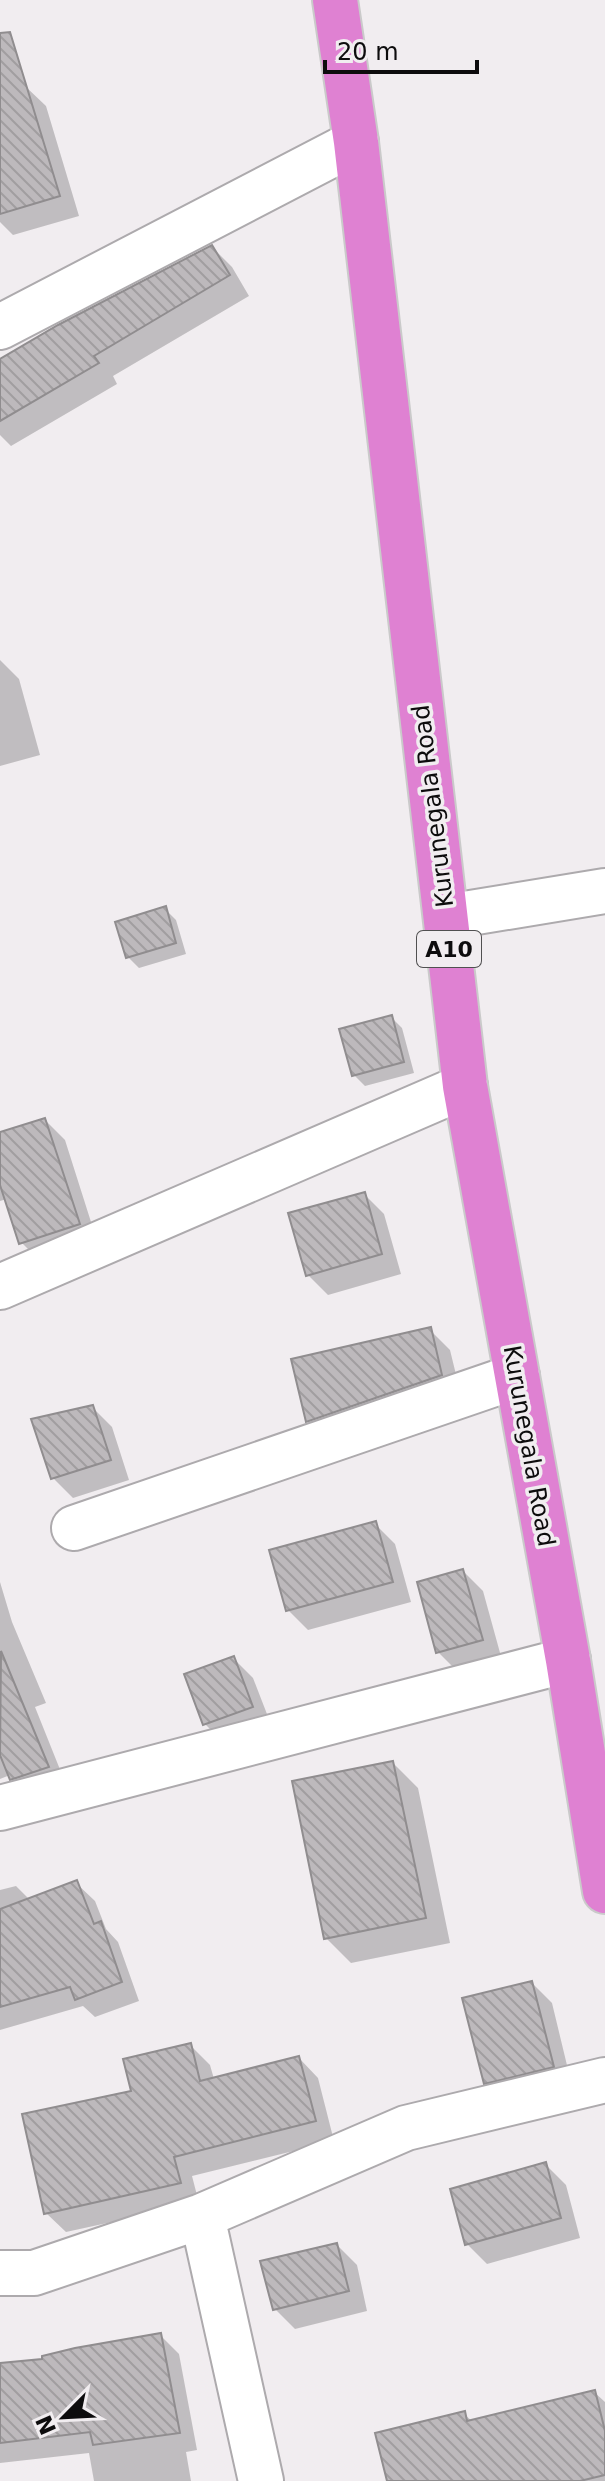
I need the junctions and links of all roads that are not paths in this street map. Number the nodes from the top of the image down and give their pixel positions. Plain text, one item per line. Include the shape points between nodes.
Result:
1 (335, 0) edge
2 (356, 142) junction
3 (0, 327) edge
4 (605, 891) edge
5 (446, 917) junction
6 (465, 1086) junction
7 (0, 1287) edge
8 (517, 1376) junction
9 (74, 1528) dead end
10 (568, 1660) junction
11 (0, 1808) edge
12 (605, 1891) edge
13 (605, 2080) edge
14 (202, 2216) junction
15 (0, 2273) edge
16 (261, 2481) edge

1 - 2 highway, Kurunegala Road / A10
2 - 3 street
2 - 5 highway, Kurunegala Road / A10
4 - 5 street
5 - 6 highway, Kurunegala Road / A10
6 - 7 street
6 - 8 highway, Kurunegala Road / A10
8 - 9 street
8 - 10 highway, Kurunegala Road / A10
10 - 11 street
10 - 12 highway, Kurunegala Road / A10
13 - 14 street via 406,2128
14 - 15 street via 34,2273
14 - 16 street

